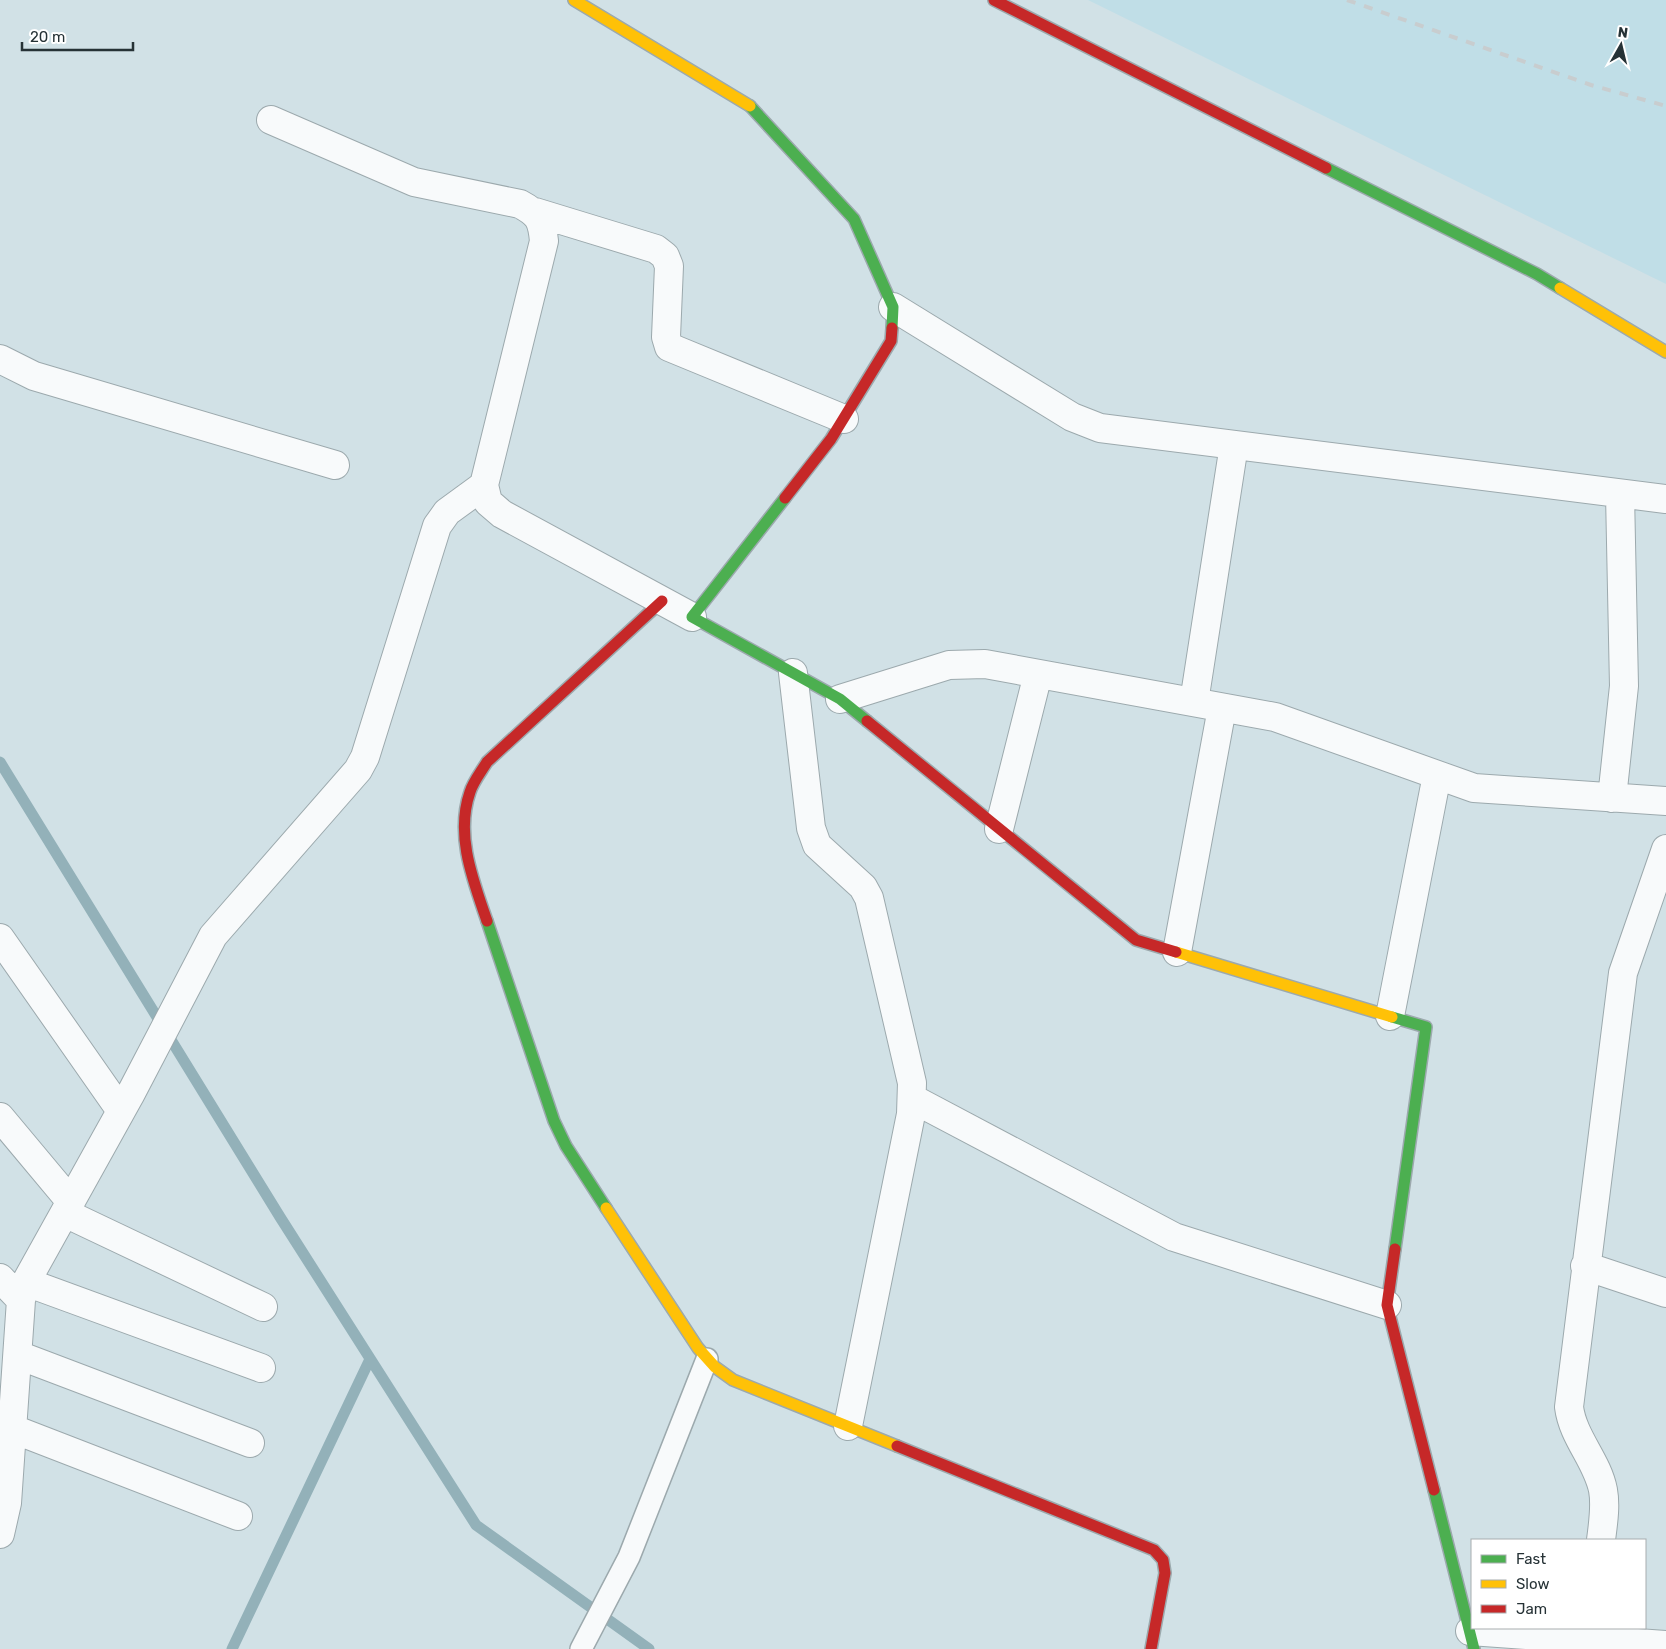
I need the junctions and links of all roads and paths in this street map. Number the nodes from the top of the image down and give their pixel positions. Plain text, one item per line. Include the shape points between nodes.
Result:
1 (574, 0) edge
2 (994, 0) edge
3 (272, 120) dead end
4 (535, 212) junction
5 (893, 308) junction
6 (1666, 352) edge
7 (0, 360) edge
8 (844, 419) junction
9 (1234, 445) junction
10 (335, 464) dead end
11 (484, 486) junction
12 (1620, 494) junction
13 (1666, 500) edge
14 (662, 602) junction
15 (692, 618) junction
16 (793, 673) junction
17 (1038, 674) junction
18 (840, 699) junction
19 (1194, 702) junction
20 (1222, 708) junction
21 (1437, 775) junction
22 (1612, 798) junction
23 (1666, 801) edge
24 (999, 829) junction
25 (1666, 849) edge
26 (0, 938) edge
27 (1177, 952) junction
28 (1390, 1016) junction
29 (913, 1099) junction
30 (125, 1103) junction
31 (0, 1117) edge
32 (68, 1207) junction
33 (1585, 1266) junction
34 (16, 1287) edge
35 (1666, 1293) edge
36 (1387, 1305) junction
37 (263, 1307) dead end
38 (18, 1355) junction
39 (707, 1359) junction
40 (261, 1368) dead end
41 (848, 1426) junction
42 (13, 1429) junction
43 (250, 1443) dead end
44 (238, 1516) dead end
45 (0, 1534) edge
46 (1602, 1539) edge
47 (1593, 1634) edge
48 (1472, 1640) edge
49 (1666, 1645) edge
50 (581, 1649) edge
51 (1151, 1649) edge

1 - 5 street via 755,109 854,219
2 - 6 street via 1537,274
3 - 4 street via 414,182 520,204
4 - 8 street via 656,249 665,256 668,266 666,337 669,347
4 - 11 street via 542,224 544,241
5 - 8 street via 891,341
5 - 9 street via 1086,424
7 - 10 street via 34,376
8 - 15 street
9 - 12 street
9 - 19 street
11 - 14 street via 488,502 502,514
11 - 30 street via 447,512 437,526 365,757 358,770 213,936
12 - 13 street
12 - 22 street via 1624,686
14 - 15 street
14 - 39 street via 486,762 470,791 464,817 464,840 468,865 554,1121 566,1146
15 - 16 street
16 - 18 street
16 - 29 street via 811,828 817,845 863,887 869,898
17 - 18 street via 984,664 949,665
17 - 19 street
17 - 24 street
18 - 24 street
19 - 20 street
20 - 21 street via 1290,721
20 - 27 street
21 - 22 street via 1488,790
21 - 28 street
22 - 23 street
24 - 27 street via 1136,940
25 - 33 street via 1623,973
26 - 30 street
27 - 28 street
28 - 36 street via 1426,1027
29 - 36 street via 1174,1237
29 - 41 street
30 - 32 street
31 - 32 street
32 - 34 street
32 - 37 street
33 - 35 street
33 - 46 street via 1568,1407 1571,1422 1603,1488
34 - 38 street
34 - 40 street
36 - 48 street
38 - 42 street
38 - 43 street
39 - 41 street via 733,1380
39 - 50 lane via 629,1557
41 - 51 street via 1154,1550 1163,1560 1165,1573
42 - 44 street
42 - 45 street via 7,1503
47 - 48 street
47 - 49 street

